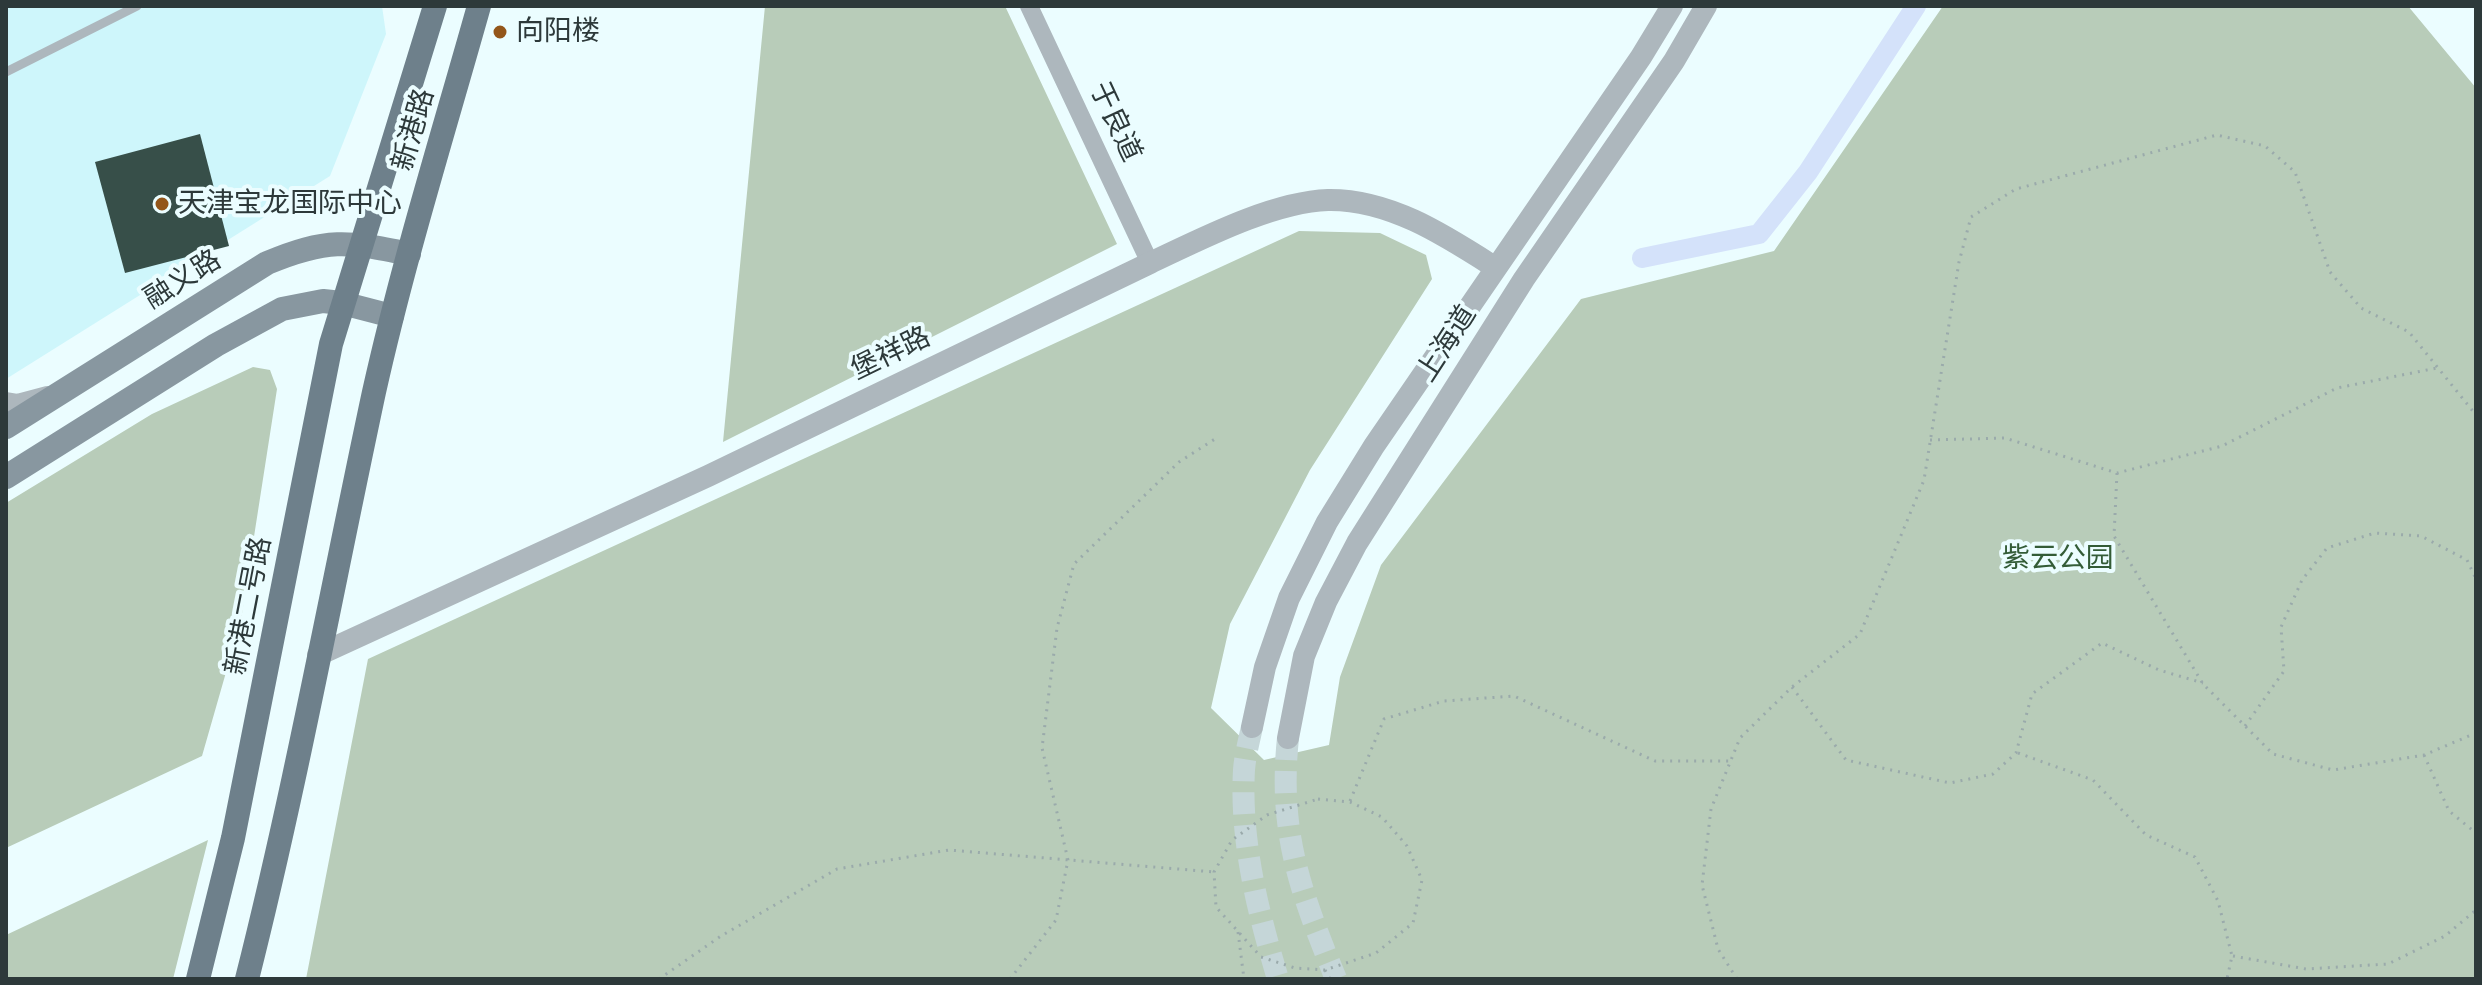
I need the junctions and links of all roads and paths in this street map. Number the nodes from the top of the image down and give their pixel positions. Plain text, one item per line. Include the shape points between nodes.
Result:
1 (137, 6) edge
2 (435, 6) edge
3 (479, 6) edge
4 (1029, 6) edge
5 (1672, 6) edge
6 (1706, 6) edge
7 (6, 72) edge
8 (361, 244) junction
9 (409, 254) junction
10 (1150, 263) junction
11 (1496, 268) junction
12 (342, 303) junction
13 (392, 316) junction
14 (2437, 368) junction
15 (61, 393) junction
16 (6, 403) edge
17 (2476, 415) edge
18 (6, 427) edge
19 (1218, 437) dead end
20 (1930, 440) junction
21 (2117, 473) junction
22 (6, 477) edge
23 (2476, 579) edge
24 (318, 655) junction
25 (2203, 684) junction
26 (1792, 687) junction
27 (2245, 726) junction
28 (1252, 727) tunnel mouth
29 (2476, 733) edge
30 (1288, 738) tunnel mouth
31 (2016, 753) junction
32 (2424, 755) junction
33 (1730, 761) junction
34 (1350, 802) junction
35 (2476, 833) edge
36 (1068, 860) junction
37 (1214, 872) junction
38 (2476, 910) edge
39 (1238, 932) junction
40 (2232, 956) junction
41 (1325, 970) junction
42 (198, 979) edge
43 (247, 979) edge
44 (659, 979) edge
45 (1010, 979) edge
46 (1244, 979) edge
47 (1330, 979) edge
48 (1737, 979) edge
49 (2227, 979) edge

1 - 7 lane
2 - 8 main road, 新港路
3 - 9 main road, 新港路
4 - 10 street, 于良道
5 - 11 street, 上海道
6 - 30 street, 上海道 via 1357,543 1304,656
8 - 9 main road, 融义路
8 - 12 main road, 新港二号路
8 - 15 main road, 融义路 via 324,244 267,263
9 - 13 main road, 新港路
10 - 11 street, 堡祥路 via 1292,205 1328,200 1385,209 1414,220
10 - 24 street, 堡祥路 via 708,476
11 - 28 street, 上海道 via 1374,446 1309,554 1265,667
12 - 13 main road
12 - 22 main road via 306,303 250,325
12 - 42 main road, 新港二号路 via 233,838
13 - 24 main road
14 - 17 path
14 - 20 path via 2409,332 2361,308 2330,272 2295,172 2265,146 2217,135 2016,189 1971,217
14 - 21 path via 2337,388 2222,446
15 - 16 street via 35,402
15 - 18 main road, 融义路
19 - 36 path via 1179,462 1074,564 1057,628 1042,748
20 - 21 path via 2005,438
20 - 26 path via 1924,480 1860,634
21 - 25 path via 2114,536
23 - 27 path via 2467,560 2421,536 2375,533 2327,548 2302,580 2281,627 2284,671
24 - 43 main road via 279,855
25 - 27 path
25 - 31 path via 2102,643 2032,694
26 - 31 path via 1846,760 1950,783 1993,774
26 - 33 path via 1740,738
27 - 32 path via 2273,754 2333,770
29 - 32 path
31 - 40 path via 2093,780 2146,835 2195,857 2218,901
32 - 35 path via 2449,811
33 - 34 path via 1655,761 1514,696 1444,701 1384,719
33 - 48 path via 1711,809 1702,885 1718,949
34 - 37 path via 1318,799 1267,815 1232,840
34 - 41 path via 1382,817 1407,846 1422,880 1413,923 1376,953
36 - 37 path
36 - 44 path via 949,850 837,869
36 - 45 path via 1056,920
37 - 39 path via 1216,907
38 - 40 path via 2445,936 2388,964 2306,969
39 - 41 path via 1261,957 1295,968
39 - 46 path
40 - 49 path
41 - 47 path

